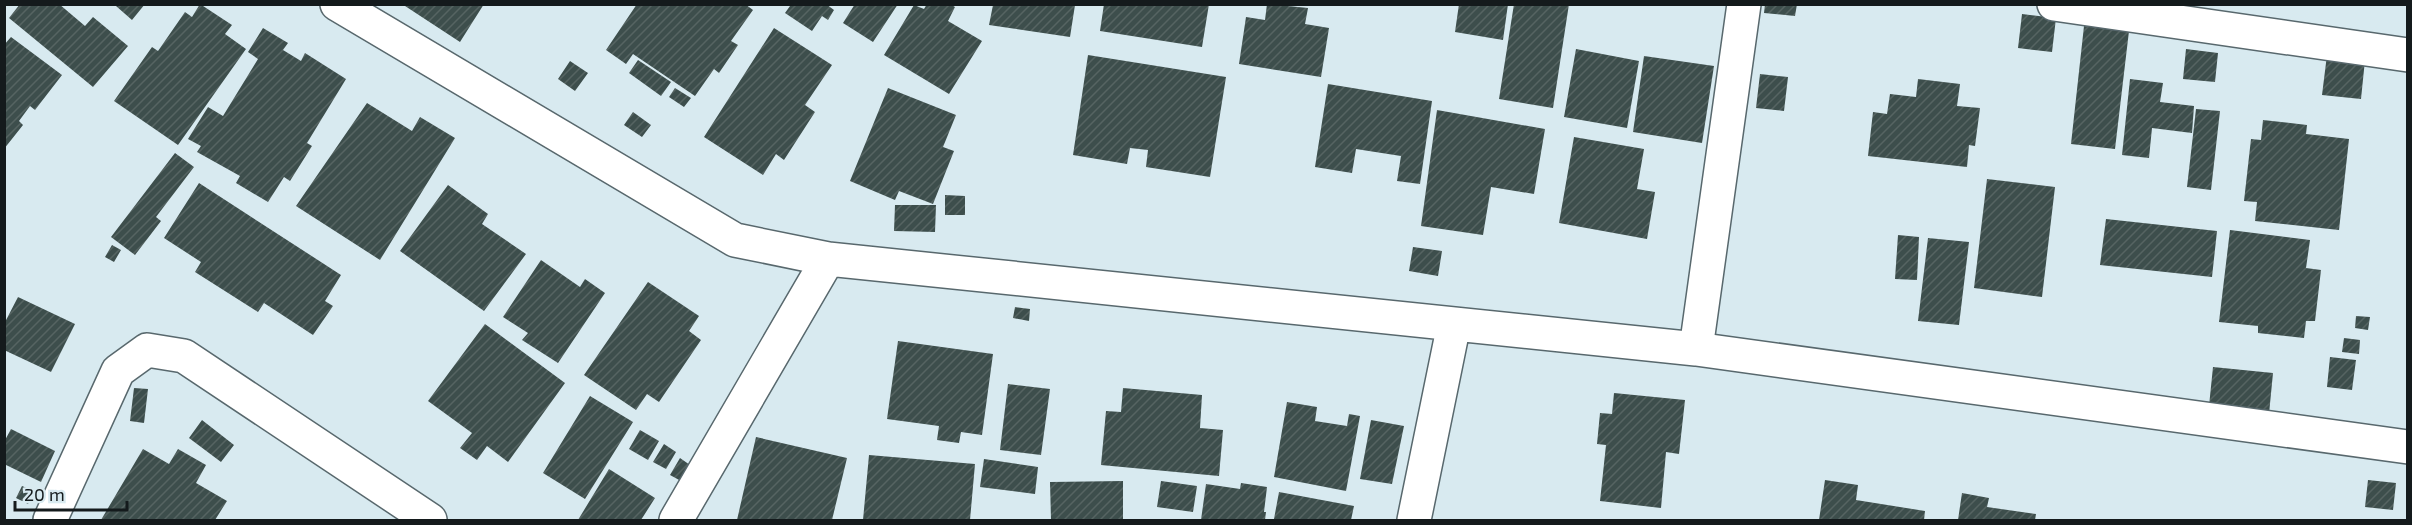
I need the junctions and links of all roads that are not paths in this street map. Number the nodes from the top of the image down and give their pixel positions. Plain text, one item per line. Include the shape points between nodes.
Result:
1 (337, 4) edge
2 (1744, 4) edge
3 (2054, 4) edge
4 (2408, 55) edge
5 (828, 259) junction
6 (1454, 324) junction
7 (1696, 349) junction
8 (2408, 447) edge
9 (50, 520) edge
10 (430, 520) edge
11 (676, 520) edge
12 (1414, 520) edge

1 - 5 street via 735,240
2 - 7 street
3 - 4 street
5 - 6 street
5 - 11 street
6 - 7 street
6 - 12 street
7 - 8 street
9 - 10 street via 118,371 147,350 184,356

